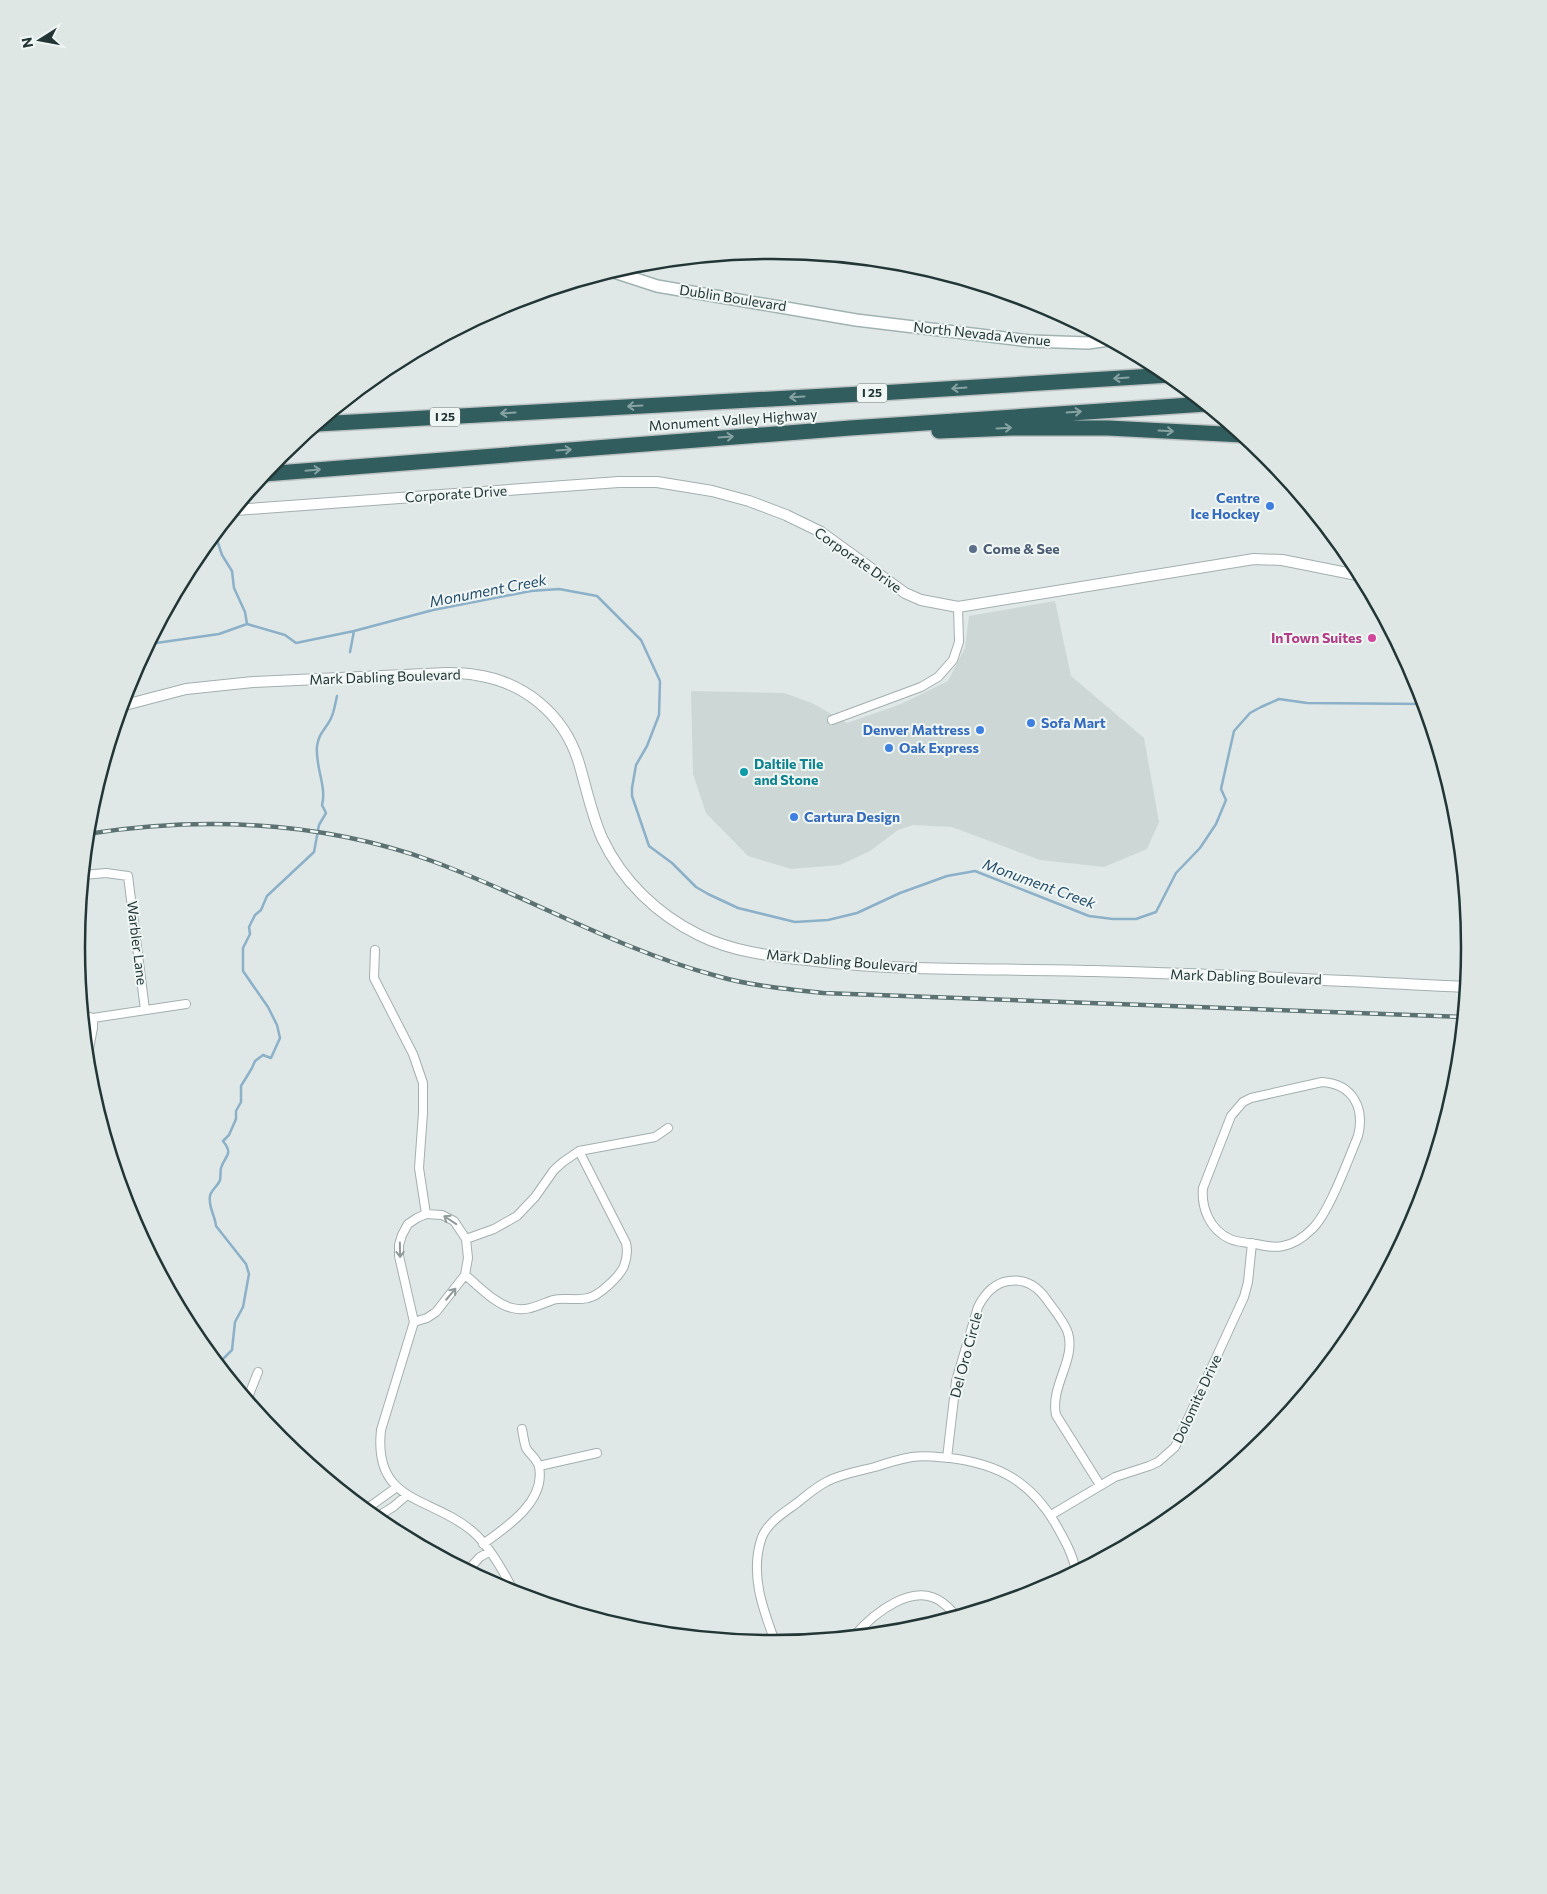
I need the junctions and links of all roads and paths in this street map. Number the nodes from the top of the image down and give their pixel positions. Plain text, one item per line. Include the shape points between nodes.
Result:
1 (624, 275) edge
2 (856, 320) joint
3 (1100, 341) edge
4 (1157, 376) edge
5 (1197, 405) edge
6 (327, 423) edge
7 (850, 428) junction
8 (1233, 434) edge
9 (275, 473) edge
10 (242, 510) edge
11 (1352, 574) edge
12 (958, 607) junction
13 (130, 704) edge
14 (832, 720) dead end
15 (89, 874) edge
16 (375, 950) dead end
17 (1461, 987) edge
18 (186, 1004) dead end
19 (145, 1010) junction
20 (89, 1017) edge
21 (93, 1018) junction
22 (91, 1038) edge
23 (668, 1128) dead end
24 (580, 1151) junction
25 (426, 1214) junction
26 (466, 1239) junction
27 (1252, 1243) junction
28 (465, 1275) junction
29 (414, 1322) junction
30 (258, 1372) dead end
31 (250, 1393) edge
32 (522, 1429) dead end
33 (596, 1453) dead end
34 (947, 1458) junction
35 (539, 1466) junction
36 (1100, 1486) junction
37 (397, 1487) junction
38 (407, 1495) junction
39 (371, 1505) edge
40 (382, 1513) edge
41 (1050, 1515) junction
42 (483, 1544) junction
43 (489, 1552) junction
44 (472, 1565) edge
45 (1074, 1566) edge
46 (507, 1582) edge
47 (953, 1612) edge
48 (860, 1630) edge
49 (773, 1636) edge

1 - 2 main road, Dublin Boulevard via 657,286
2 - 3 main road, North Nevada Avenue via 1030,341
4 -> 6 highway, Monument Valley Highway / I 25
7 -> 5 highway, Monument Valley Highway
7 -> 8 highway via 890,433 1108,428
9 -> 7 highway, Monument Valley Highway
10 - 12 street, Corporate Drive via 619,482 657,482 712,491 786,515 821,532 904,593
11 - 12 street, Corporate Drive via 1282,560 1254,559
12 - 14 street via 959,642 952,660 938,678
13 - 17 street, Mark Dabling Boulevard via 186,689 252,682 447,673 476,674 512,684 544,706 570,740 602,839 633,885 656,907 699,935 739,949 772,956 873,967 1092,971
15 - 19 street, Warbler Lane via 128,876
16 - 25 street via 374,978 413,1054 423,1083 419,1168
18 - 19 street
19 - 21 street
20 - 21 street
21 - 22 street
23 - 24 street via 655,1137
24 - 26 street via 554,1170 517,1216
24 - 28 street via 626,1243 627,1256 620,1273 593,1297 561,1299 519,1309 500,1304
26 -> 25 street via 454,1222 442,1215
25 -> 29 street via 408,1224 399,1245
26 - 28 street via 468,1258
27 - 27 street via 1273,1247 1292,1243 1321,1218 1361,1124 1356,1101 1342,1087 1322,1082 1250,1098 1231,1116 1203,1188 1204,1208 1208,1219 1224,1236
27 - 36 street, Dolomite Drive via 1244,1298 1175,1447 1153,1464 1119,1475
29 -> 28 street via 436,1312
29 - 37 street via 381,1430 384,1468
30 - 31 street
32 - 35 street via 526,1448
33 - 35 street
34 - 36 street, Del Oro Circle via 956,1381 978,1307 999,1284 1020,1280 1040,1290 1068,1333 1068,1352 1054,1406 1056,1415
34 - 41 street via 975,1462 1004,1473 1033,1493
34 - 49 street via 914,1457 829,1480 770,1526 761,1543 757,1572 762,1604
35 - 42 street via 539,1478 532,1498 515,1520
36 - 41 street, Dolomite Drive
37 - 38 street
37 - 39 street
38 - 40 street
38 - 42 street via 462,1523
41 - 45 street via 1070,1551
42 - 43 street
43 - 44 street
43 - 46 street
47 - 48 street via 936,1598 914,1596 876,1615

